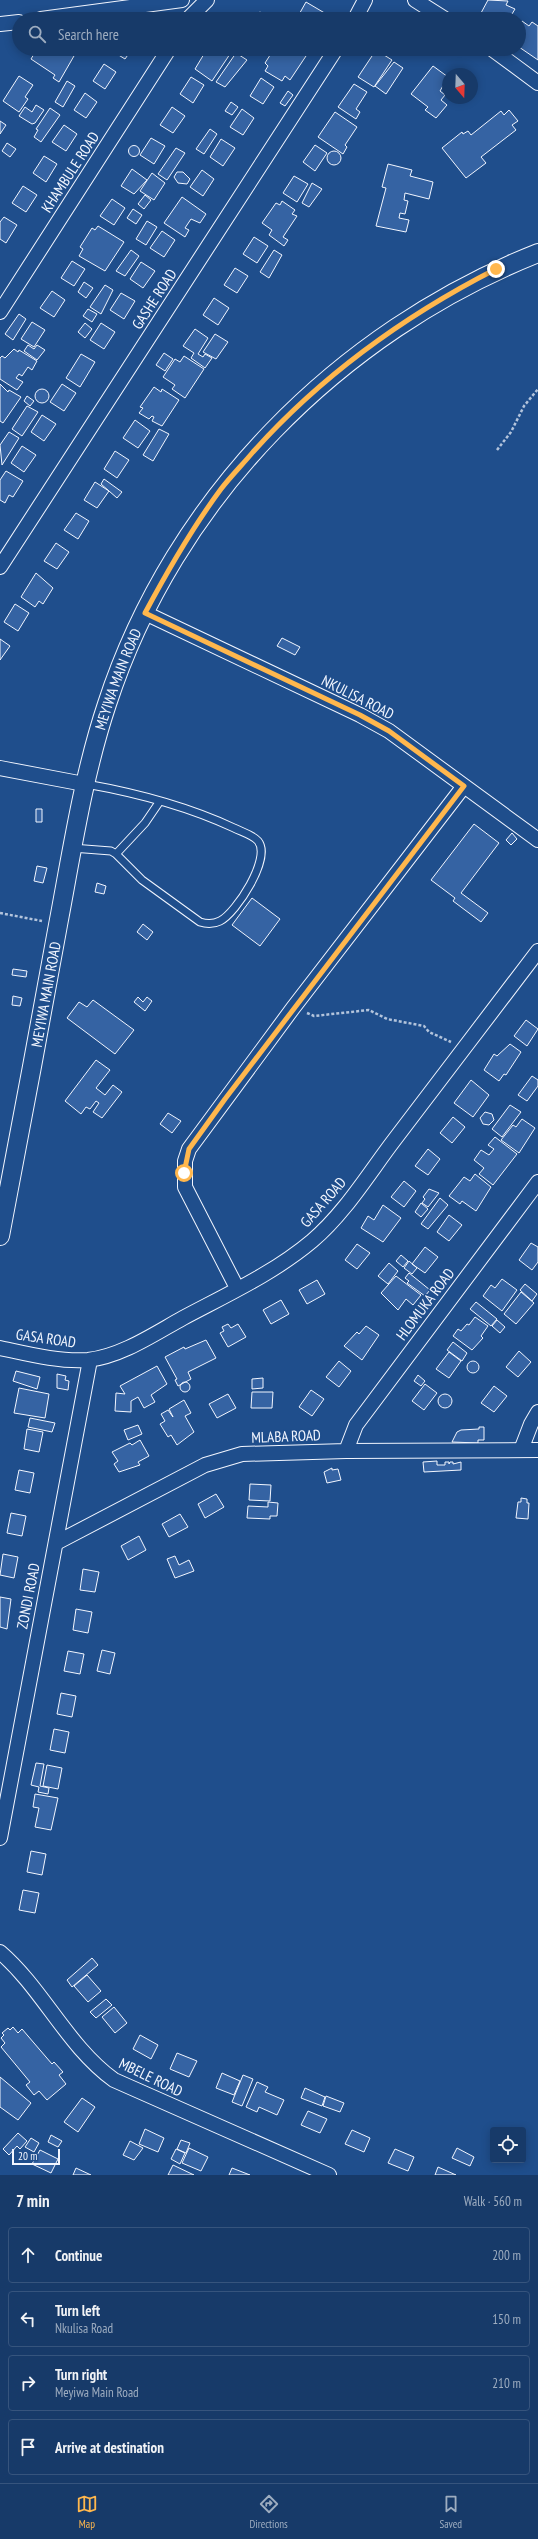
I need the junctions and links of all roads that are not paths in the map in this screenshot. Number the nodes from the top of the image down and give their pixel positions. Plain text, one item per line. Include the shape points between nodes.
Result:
1 (182, 0) edge
2 (207, 0) edge
3 (365, 0) edge
4 (415, 0) edge
5 (93, 12) edge
6 (195, 12) edge
7 (359, 12) edge
8 (434, 12) edge
9 (165, 56) edge
10 (331, 56) edge
11 (501, 56) edge
12 (538, 83) edge
13 (538, 253) edge
14 (0, 312) edge
15 (0, 568) edge
16 (145, 613) junction
17 (0, 768) edge
18 (84, 784) junction
19 (464, 786) junction
20 (160, 801) junction
21 (538, 840) edge
22 (72, 848) junction
23 (116, 854) junction
24 (538, 951) edge
25 (538, 1182) edge
26 (3, 1201) edge
27 (0, 1236) edge
28 (237, 1288) junction
29 (0, 1348) edge
30 (90, 1360) junction
31 (538, 1412) edge
32 (521, 1450) junction
33 (538, 1450) edge
34 (346, 1451) junction
35 (56, 1543) junction
36 (0, 1838) edge
37 (0, 1952) edge
38 (329, 2175) edge

1 - 5 street
2 - 6 street
3 - 7 street
4 - 8 street
9 - 14 street, KHAMBULE ROAD
10 - 15 street, GASHE ROAD
11 - 12 street
13 - 16 street, MEYIWA MAIN ROAD via 496,269 407,318 315,389 275,428 222,488 174,558
16 - 18 street, MEYIWA MAIN ROAD via 124,657 107,704
16 - 19 street, NKULISA ROAD via 360,715 389,731
17 - 18 street
18 - 20 lane
18 - 22 street, MEYIWA MAIN ROAD
19 - 21 street, NKULISA ROAD
19 - 28 street via 293,1008 194,1143 185,1161 185,1187
20 - 23 lane via 145,823
20 - 23 lane via 203,813 257,840 261,846 261,862 256,874 228,915 218,922 200,922 142,880
22 - 23 lane via 111,851
22 - 26 street, MEYIWA MAIN ROAD
24 - 28 street, GASA ROAD via 332,1222 312,1242 284,1262
25 - 34 street, HLOMUKA ROAD via 356,1425
26 - 27 street, MEYIWA MAIN ROAD
28 - 30 street, GASA ROAD via 127,1348
29 - 30 street, GASA ROAD via 56,1358
30 - 35 street, ZONDI ROAD
31 - 32 street
32 - 33 street, MLABA ROAD
32 - 34 street, MLABA ROAD
34 - 35 street, MLABA ROAD via 242,1454 221,1459
35 - 36 street, ZONDI ROAD
37 - 38 street, MBELE ROAD via 90,2059 114,2080

